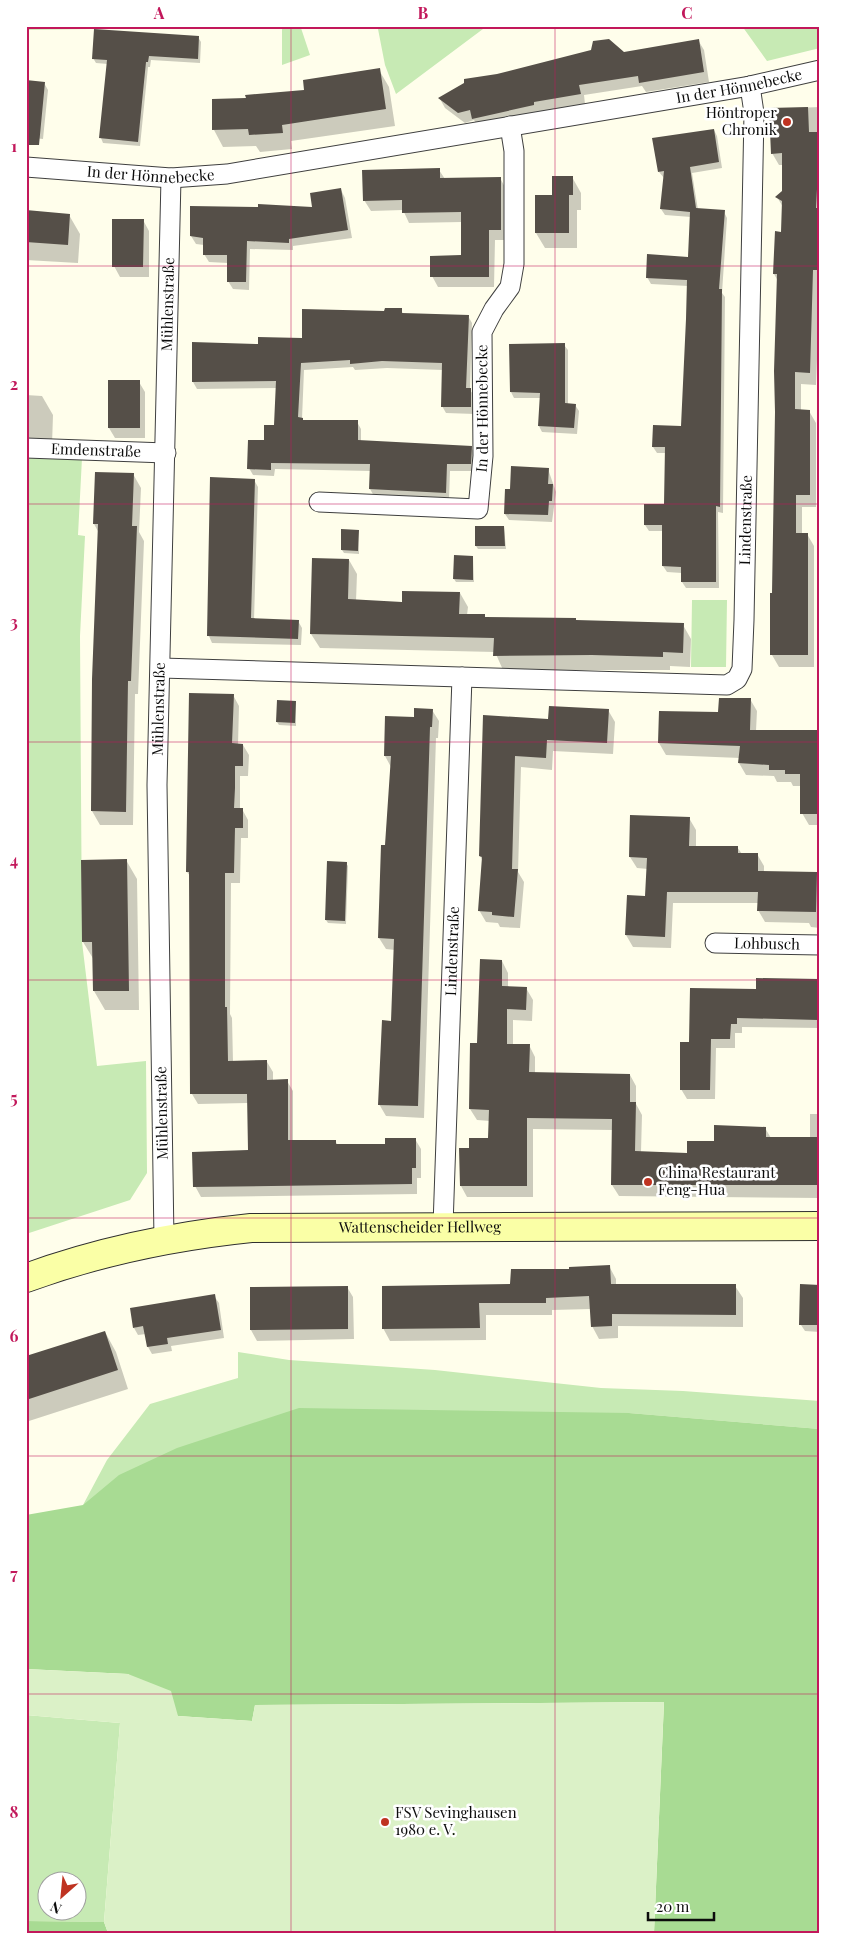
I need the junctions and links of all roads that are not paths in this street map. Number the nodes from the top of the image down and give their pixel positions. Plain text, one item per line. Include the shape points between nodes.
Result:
1 (820, 70) edge
2 (750, 86) junction
3 (510, 126) junction
4 (26, 168) edge
5 (171, 178) junction
6 (26, 448) edge
7 (166, 453) junction
8 (319, 502) dead end
9 (160, 668) junction
10 (462, 677) junction
11 (715, 943) dead end
12 (820, 945) edge
13 (443, 1226) junction
14 (820, 1226) edge
15 (164, 1239) junction
16 (26, 1278) edge

1 - 2 street, In der Hönnebecke
2 - 3 street, In der Hönnebecke
2 - 10 street, Lindenstraße via 754,113 742,669 737,678 727,685
3 - 5 street, In der Hönnebecke via 291,165
3 - 8 street, In der Hönnebecke via 514,151 514,264 510,287 482,332 483,456 478,509
4 - 5 street, In der Hönnebecke
5 - 7 street, Mühlenstraße
6 - 7 street, Emdenstraße
7 - 9 street, Mühlenstraße
9 - 10 street, Lindenstraße
9 - 15 street, Mühlenstraße via 157,861
10 - 13 street, Lindenstraße
11 - 12 street, Lohbusch
13 - 14 main road, Wattenscheider Hellweg
13 - 15 main road, Wattenscheider Hellweg via 251,1228
15 - 16 main road, Wattenscheider Hellweg via 103,1252

